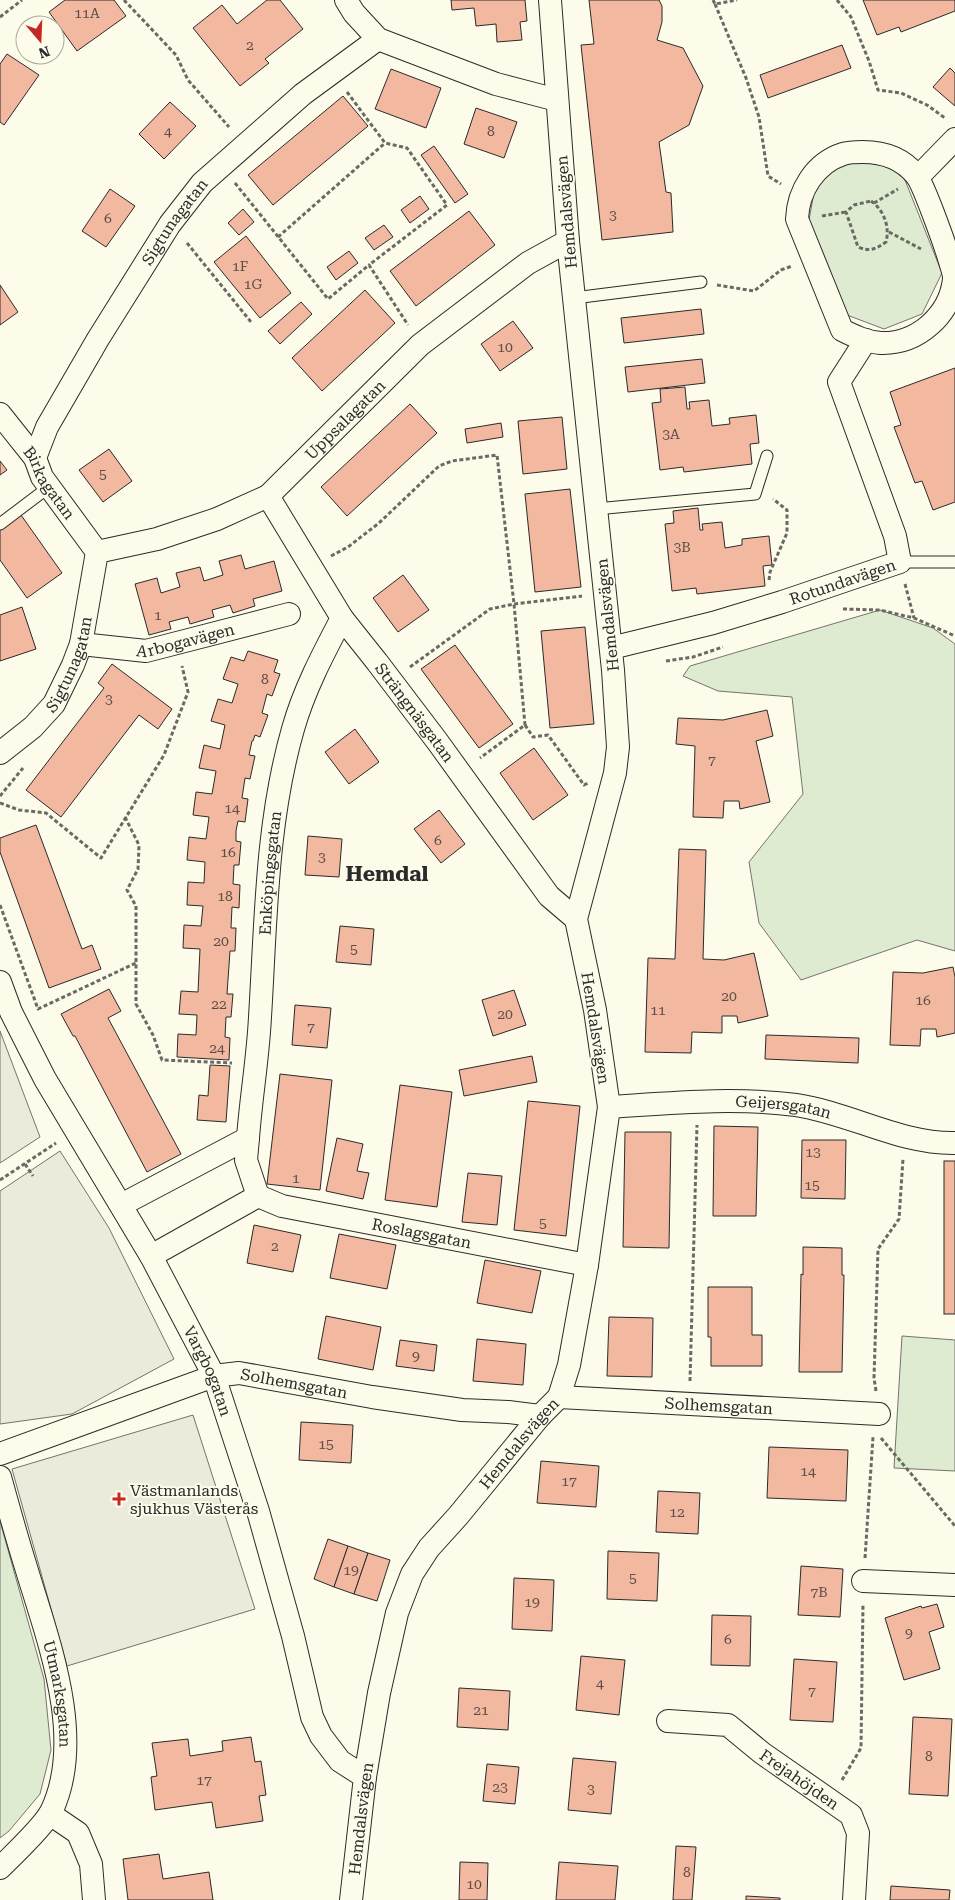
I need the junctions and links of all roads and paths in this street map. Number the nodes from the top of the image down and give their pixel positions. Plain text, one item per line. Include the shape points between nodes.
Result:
1 (22, 0) edge
2 (124, 0) edge
3 (346, 0) edge
4 (550, 0) edge
5 (737, 0) edge
6 (836, 0) edge
7 (714, 2) edge
8 (0, 17) edge
9 (378, 39) junction
10 (332, 73) junction
11 (557, 100) junction
12 (951, 129) edge
13 (385, 143) junction
14 (244, 144) junction
15 (222, 166) junction
16 (918, 176) junction
17 (802, 192) junction
18 (170, 224) junction
19 (278, 237) junction
20 (568, 241) junction
21 (876, 249) joint
22 (369, 265) junction
23 (781, 270) dead end
24 (702, 282) joint
25 (574, 298) junction
26 (251, 322) dead end
27 (866, 340) junction
28 (420, 345) junction
29 (0, 414) edge
30 (767, 456) dead end
31 (34, 458) junction
32 (49, 487) junction
33 (268, 496) junction
34 (596, 509) junction
35 (787, 510) dead end
36 (0, 524) edge
37 (97, 552) junction
38 (900, 562) junction
39 (955, 562) edge
40 (310, 566) junction
41 (605, 593) junction
42 (514, 604) junction
43 (766, 608) junction
44 (837, 611) dead end
45 (289, 614) dead end
46 (342, 618) junction
47 (914, 618) junction
48 (955, 636) edge
49 (176, 643) junction
50 (81, 644) junction
51 (729, 646) dead end
52 (611, 648) junction
53 (665, 662) dead end
54 (392, 680) junction
55 (525, 725) junction
56 (0, 753) edge
57 (460, 772) junction
58 (615, 773) junction
59 (0, 803) edge
60 (126, 817) junction
61 (0, 905) edge
62 (576, 919) junction
63 (136, 963) junction
64 (0, 982) edge
65 (38, 1009) junction
66 (42, 1017) dead end
67 (236, 1063) dead end
68 (698, 1102) junction
69 (609, 1107) junction
70 (76, 1130) junction
71 (904, 1136) junction
72 (248, 1138) junction
73 (955, 1143) edge
74 (25, 1164) junction
75 (33, 1176) dead end
76 (0, 1180) edge
77 (258, 1196) junction
78 (121, 1205) junction
79 (151, 1256) junction
80 (587, 1265) junction
81 (214, 1376) junction
82 (559, 1397) junction
83 (689, 1404) junction
84 (540, 1416) junction
85 (876, 1421) junction
86 (0, 1454) edge
87 (0, 1477) edge
88 (955, 1526) edge
89 (863, 1581) junction
90 (955, 1586) edge
91 (668, 1721) dead end
92 (365, 1778) junction
93 (830, 1799) junction
94 (50, 1814) junction
95 (0, 1868) edge
96 (94, 1900) edge
97 (352, 1900) edge
98 (854, 1900) edge

1 - 8 path
2 - 14 path via 176,55 188,80
3 - 9 street
4 - 11 street, Hemdalsvägen
5 - 7 path
6 - 12 path via 851,17 878,90 901,93 927,105
7 - 17 path via 759,116 768,176
9 - 10 street, Sigtunagatan
9 - 11 street via 496,84
10 - 13 path
10 - 14 street, Sigtunagatan
11 - 20 street, Hemdalsvägen
12 - 16 street
13 - 19 path
13 - 22 path via 407,148 447,205
14 - 15 street, Sigtunagatan
15 - 18 street, Sigtunagatan via 202,183
15 - 19 path
16 - 17 street via 890,155 877,152 843,154 820,168
16 - 27 street via 954,277 950,296 944,310 919,332 904,340 880,343
17 - 27 street via 797,220 842,330
18 - 26 path
18 - 31 street, Sigtunagatan via 98,339 47,427
19 - 22 path via 328,299
20 - 25 street, Hemdalsvägen
20 - 28 street, Uppsalagatan via 528,263
21 - 21 path via 886,242 889,232 879,207 870,201 846,212 858,247 868,251
22 - 28 path
23 - 24 path via 754,291
24 - 25 lane
25 - 34 street, Hemdalsvägen
27 - 38 street, Rotundavägen via 839,382 896,536
28 - 33 street, Uppsalagatan
29 - 31 street, Birkagatan
30 - 34 lane via 754,494
31 - 32 street, Birkagatan
32 - 36 lane
32 - 37 street, Birkagatan
33 - 37 street, Uppsalagatan via 208,522 157,539
33 - 40 street, Strängnäsgatan
34 - 41 street, Hemdalsvägen
35 - 43 path via 787,533 770,572
37 - 50 street, Sigtunagatan
38 - 39 lane
38 - 43 street, Rotundavägen
38 - 47 path
40 - 42 path via 348,547 379,523 439,466 497,455
40 - 46 street, Strängnäsgatan
41 - 42 path
41 - 52 street, Hemdalsvägen
42 - 54 path via 490,609
42 - 55 path
43 - 52 street, Rotundavägen
44 - 47 path via 846,608 880,610
45 - 49 street, Arbogavägen
46 - 54 street, Strängnäsgatan
46 - 72 street, Enköpingsgatan via 306,691 277,792 269,862 258,1050
47 - 48 path
49 - 50 street, Arbogavägen via 146,651
49 - 60 path via 188,692 164,755
50 - 56 street, Sigtunagatan via 54,704 33,727
51 - 53 path
52 - 58 street, Hemdalsvägen via 618,747
54 - 57 street, Strängnäsgatan
55 - 57 path
55 - 58 path via 533,737 548,735 584,784
57 - 62 street, Strängnäsgatan via 549,896
58 - 62 street, Hemdalsvägen
59 - 60 path via 20,810 46,813 101,858
60 - 63 path via 139,845 138,870 127,890 136,906
61 - 65 path
62 - 69 street, Hemdalsvägen via 595,1010
63 - 65 path
63 - 67 path via 136,1004 153,1034 162,1060
64 - 70 street, Vargbogatan via 45,1079
65 - 66 path
68 - 69 street, Geijersgatan
68 - 71 street, Geijersgatan via 727,1100 797,1106
68 - 83 path
69 - 80 street, Hemdalsvägen
70 - 74 path
70 - 78 street, Vargbogatan
71 - 73 street, Geijersgatan
71 - 85 path via 899,1219 878,1249
72 - 77 street via 246,1160
72 - 78 street
74 - 75 path
74 - 76 path
77 - 79 street
77 - 80 street, Roslagsgatan via 282,1206
78 - 79 street, Vargbogatan
79 - 81 street, Vargbogatan
80 - 82 street, Hemdalsvägen via 569,1365
81 - 84 street, Solhemsgatan via 239,1373 462,1410
81 - 86 street, Solhemsgatan
81 - 92 street, Vargbogatan via 258,1511 312,1717 321,1736 340,1761
82 - 83 street, Solhemsgatan
82 - 84 street, Hemdalsvägen
83 - 85 street, Solhemsgatan
84 - 92 street, Hemdalsvägen via 429,1548 412,1574 397,1613
85 - 88 path
85 - 89 path
87 - 94 street, Utmarksgatan via 53,1653 66,1735 61,1786
89 - 90 street
89 - 93 path via 861,1748
91 - 93 street, Frejahöjden via 728,1725 762,1753
92 - 97 street, Hemdalsvägen
93 - 98 street, Frejahöjden via 851,1815 858,1833
94 - 95 street
94 - 96 street via 78,1833 92,1864

